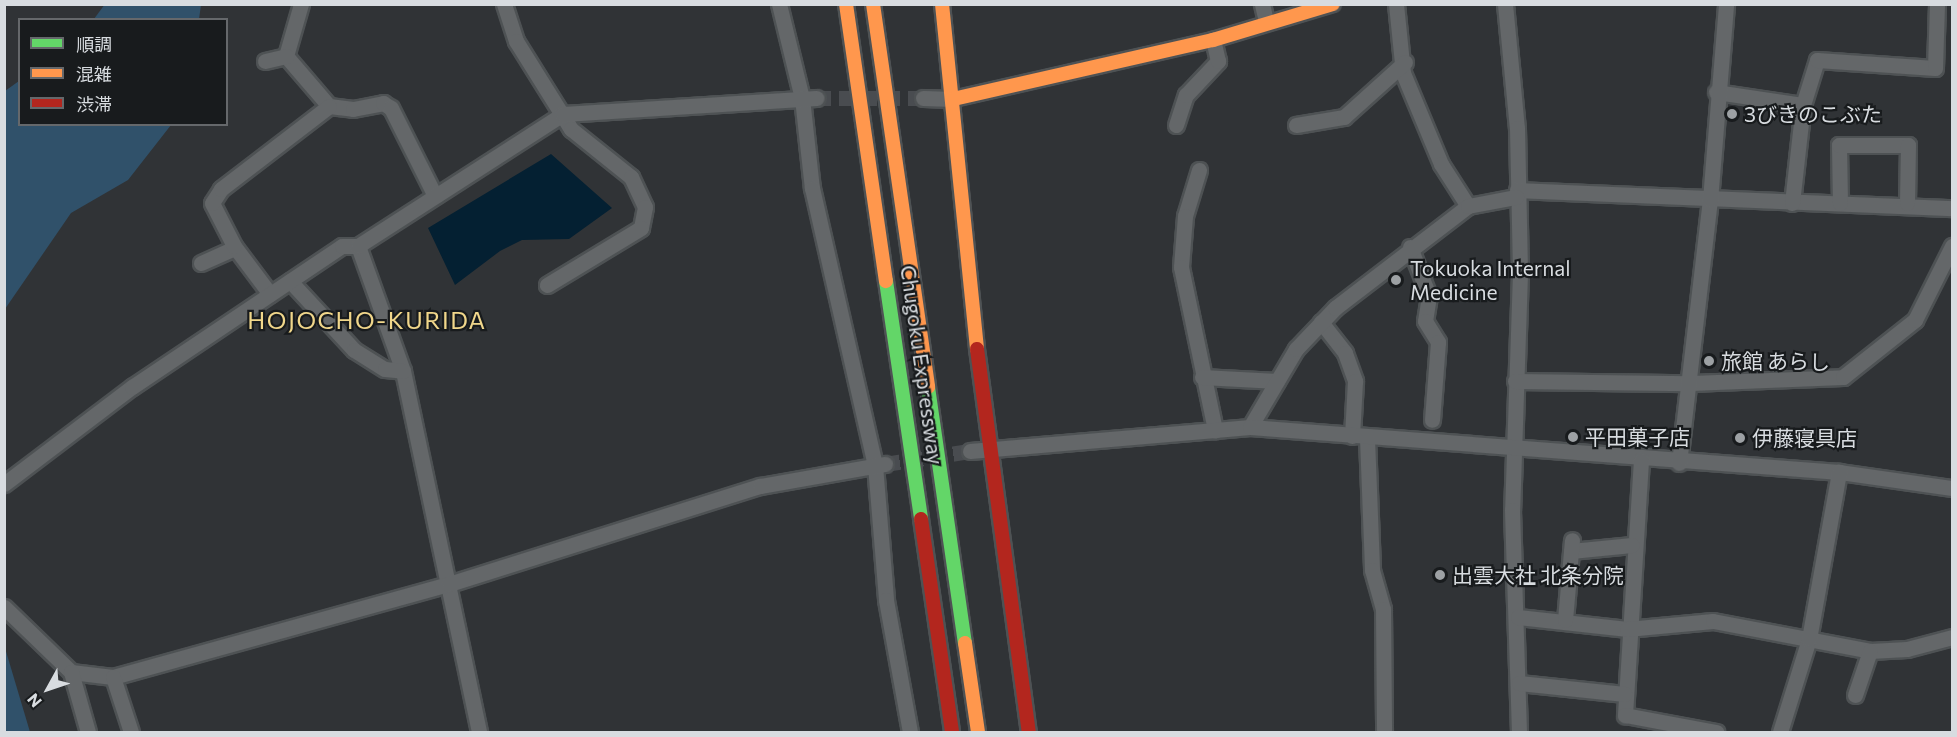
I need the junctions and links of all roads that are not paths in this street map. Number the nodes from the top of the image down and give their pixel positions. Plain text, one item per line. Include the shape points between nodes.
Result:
1 (301, 4) edge
2 (504, 4) edge
3 (779, 4) edge
4 (846, 4) edge
5 (873, 4) edge
6 (942, 4) edge
7 (1262, 4) edge
8 (1333, 4) edge
9 (1396, 4) edge
10 (1504, 4) edge
11 (1726, 4) edge
12 (1937, 4) edge
13 (1266, 21) junction
14 (1213, 40) junction
15 (286, 56) junction
16 (265, 61) dead end
17 (1405, 62) junction
18 (1716, 92) junction
19 (809, 98) junction
20 (923, 98) tunnel mouth
21 (952, 99) junction
22 (1803, 105) junction
23 (329, 106) junction
24 (563, 114) junction
25 (1176, 125) dead end
26 (1296, 125) dead end
27 (1199, 170) dead end
28 (1516, 193) junction
29 (435, 196) junction
30 (1710, 200) junction
31 (1792, 203) junction
32 (1840, 203) junction
33 (1907, 203) junction
34 (1467, 206) junction
35 (1953, 208) edge
36 (358, 246) junction
37 (1953, 246) edge
38 (235, 248) junction
39 (1410, 248) junction
40 (201, 263) dead end
41 (290, 281) junction
42 (547, 285) dead end
43 (270, 294) junction
44 (1321, 322) junction
45 (403, 371) junction
46 (1202, 377) junction
47 (1276, 381) junction
48 (1515, 381) junction
49 (1690, 383) junction
50 (1432, 420) dead end
51 (1250, 427) junction
52 (1215, 430) junction
53 (1360, 437) junction
54 (1514, 447) junction
55 (987, 449) junction
56 (970, 451) tunnel mouth
57 (1641, 460) junction
58 (1679, 463) junction
59 (880, 465) junction
60 (1839, 472) junction
61 (4, 484) edge
62 (1953, 488) edge
63 (1632, 545) junction
64 (449, 584) junction
65 (4, 607) edge
66 (1518, 617) junction
67 (1565, 620) junction
68 (1627, 629) junction
69 (1953, 637) edge
70 (1809, 639) junction
71 (1870, 651) junction
72 (71, 672) junction
73 (113, 677) junction
74 (1519, 683) junction
75 (1624, 694) junction
76 (1855, 695) dead end
77 (1679, 727) edge
78 (88, 732) edge
79 (131, 732) edge
80 (478, 732) edge
81 (910, 732) edge
82 (952, 732) edge
83 (978, 732) edge
84 (1029, 732) edge
85 (1384, 732) edge
86 (1520, 732) edge
87 (1716, 732) edge
88 (1780, 732) edge

1 - 15 street
2 - 24 street via 516,41
3 - 19 street
4 - 82 main road, Chugoku Expressway
5 - 83 main road, Chugoku Expressway
6 - 21 main road
7 - 13 street
8 - 13 main road
9 - 17 street
10 - 28 street
11 - 18 street
12 - 22 street via 1935,68 1816,60
13 - 14 main road
14 - 21 main road
14 - 25 street via 1218,61 1186,95
15 - 16 street
15 - 23 street
17 - 26 street via 1344,117
17 - 34 street via 1403,73 1441,164
18 - 22 street
18 - 30 street
19 - 24 street
19 - 59 street via 812,188
20 - 21 street
21 - 55 main road
22 - 31 street
23 - 29 street via 352,109 383,102 391,108
23 - 38 street via 215,196 212,202
24 - 29 street
24 - 42 street via 571,129 631,177 645,207 641,228
27 - 46 street via 1185,216 1181,267
28 - 30 street via 1629,191
28 - 34 street
28 - 48 street via 1520,322
29 - 36 street
30 - 31 street
30 - 49 street
31 - 32 street
32 - 33 street
32 - 33 street via 1839,145 1908,145
33 - 35 street
34 - 39 street
36 - 41 street via 342,246
36 - 45 street
37 - 49 street via 1915,320 1844,377
38 - 40 street
38 - 43 street
39 - 44 street
39 - 50 street via 1429,296 1425,321 1438,342
41 - 43 street
41 - 45 street via 354,350 385,369
43 - 61 street via 132,387
44 - 47 street
44 - 53 street via 1345,353 1355,381
45 - 64 street
46 - 47 street
46 - 52 street
47 - 51 street
48 - 49 street
48 - 54 street
49 - 58 street
51 - 52 street
51 - 53 street
52 - 55 street
53 - 54 street
53 - 85 street via 1372,570 1383,609
54 - 57 street
54 - 66 street via 1512,603
55 - 56 street
55 - 84 main road
57 - 58 street
57 - 63 street
58 - 60 street
59 - 64 street via 760,486
59 - 81 street via 886,600
60 - 62 street
60 - 70 street
63 - 67 street via 1572,546
63 - 68 street
64 - 73 street
64 - 80 street
65 - 72 street
66 - 67 street
66 - 74 street
67 - 68 street
68 - 70 street via 1713,621
68 - 75 street
69 - 71 street via 1907,650
70 - 71 street
70 - 88 street
71 - 76 street
72 - 73 street
72 - 78 street
73 - 79 street
74 - 75 street
74 - 86 street
75 - 77 street via 1625,715
77 - 87 street

